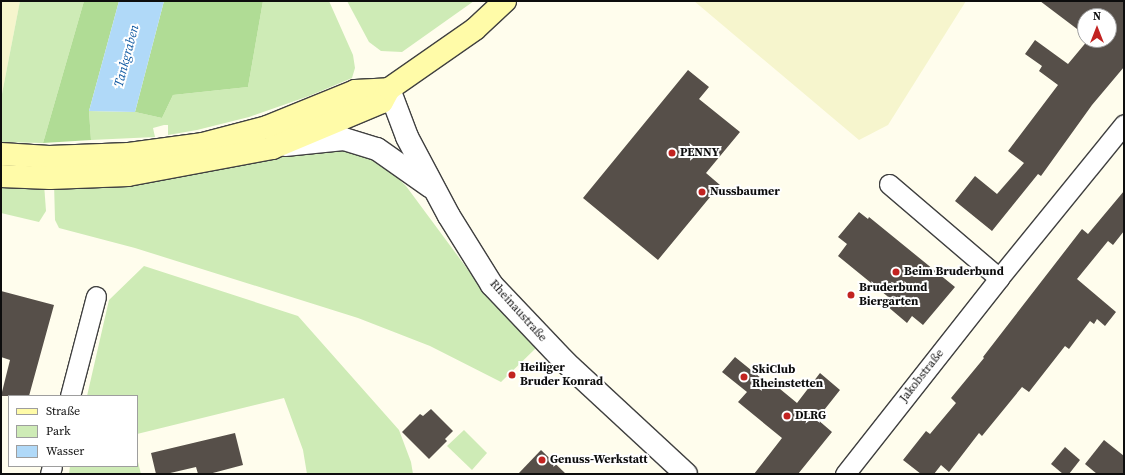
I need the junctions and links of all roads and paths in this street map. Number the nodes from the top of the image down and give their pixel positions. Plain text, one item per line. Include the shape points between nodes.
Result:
1 (505, 1) edge
2 (389, 89) junction
3 (1124, 124) edge
4 (276, 146) junction
5 (1, 154) edge
6 (1, 176) edge
7 (889, 184) dead end
8 (435, 189) junction
9 (999, 278) junction
10 (96, 296) dead end
11 (70, 395) edge
12 (686, 474) edge
13 (845, 474) edge

1 - 2 main road via 475,29
2 - 4 main road via 382,102
2 - 5 main road via 355,91 267,127 203,144 129,154 49,157
2 - 8 street, Rheinaustraße via 407,137
3 - 9 street, Jakobstraße
4 - 6 main road via 128,175 50,178
4 - 8 street via 344,139 377,149
7 - 9 street
8 - 12 street, Rheinaustraße via 492,285 564,362
9 - 13 street, Jakobstraße
10 - 11 street

